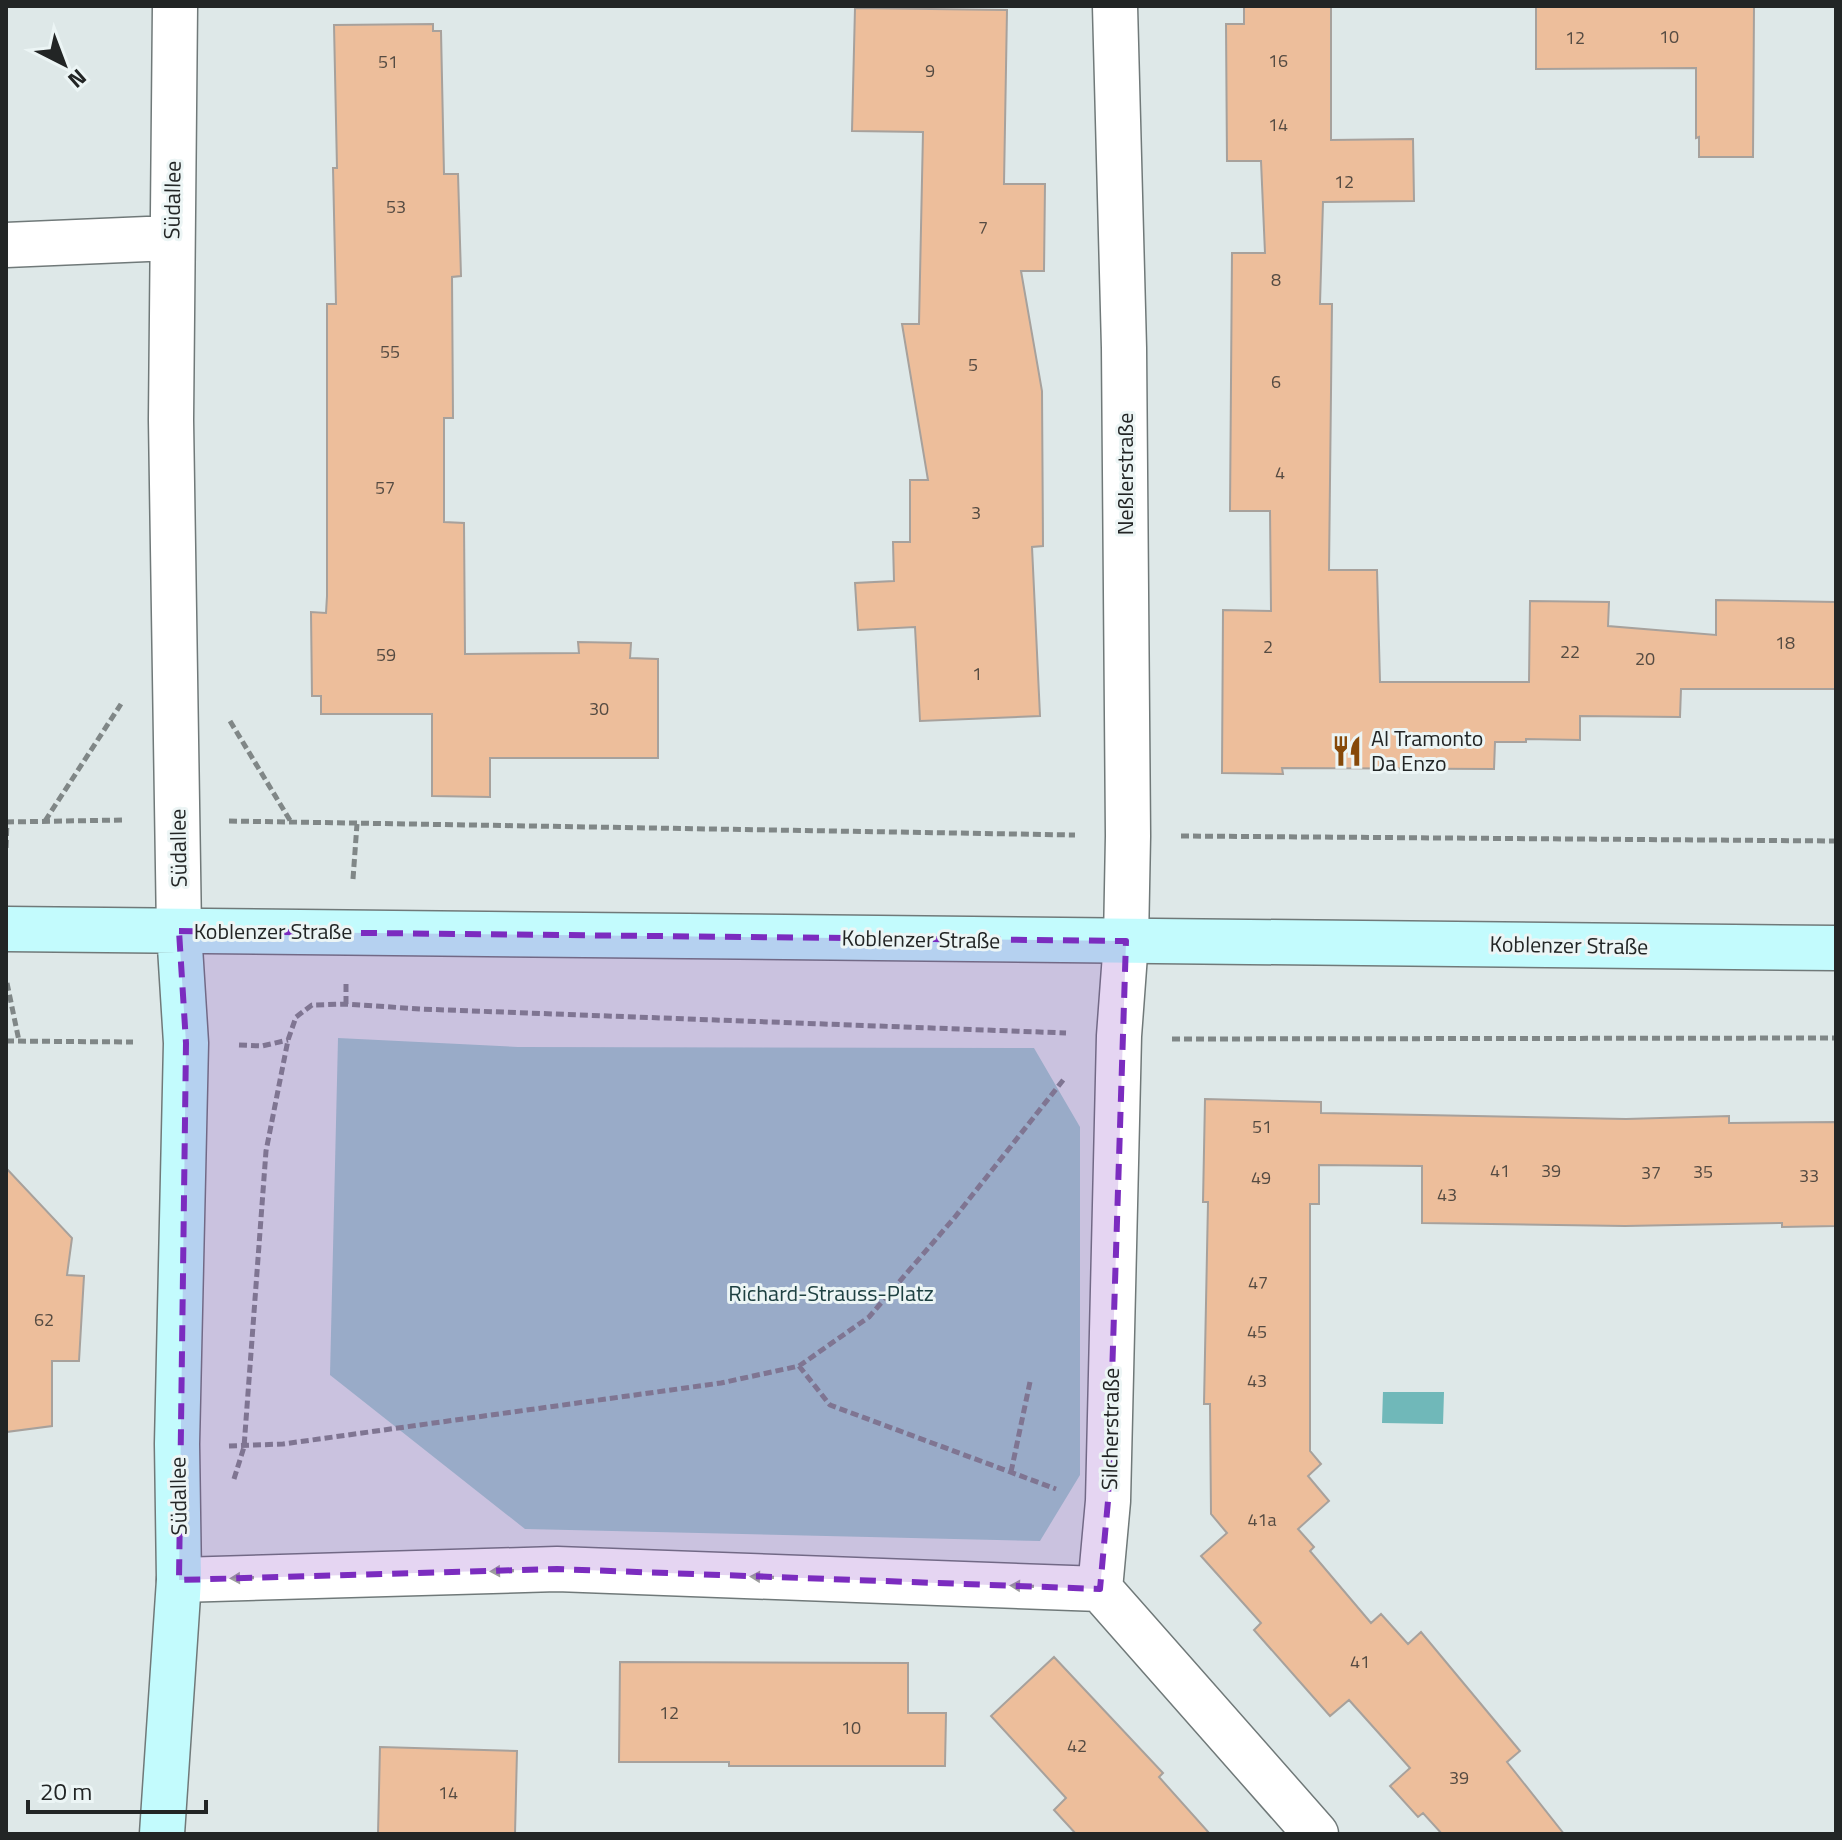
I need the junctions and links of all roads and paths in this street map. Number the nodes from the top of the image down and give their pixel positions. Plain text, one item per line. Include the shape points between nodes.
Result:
1 (175, 6) edge
2 (1115, 6) edge
3 (171, 238) junction
4 (6, 245) edge
5 (121, 703) dead end
6 (97, 820) dead end
7 (45, 821) junction
8 (250, 821) dead end
9 (6, 822) edge
10 (357, 824) junction
11 (1128, 836) junction
12 (1836, 841) edge
13 (6, 848) edge
14 (352, 892) dead end
15 (6, 929) edge
16 (179, 931) junction
17 (1126, 941) junction
18 (1836, 948) edge
19 (6, 980) edge
20 (1119, 1036) junction
21 (1836, 1038) edge
22 (288, 1040) junction
23 (6, 1041) edge
24 (19, 1041) junction
25 (102, 1042) dead end
26 (262, 1046) dead end
27 (799, 1366) junction
28 (1030, 1382) dead end
29 (177, 1444) junction
30 (244, 1447) junction
31 (1011, 1472) junction
32 (231, 1488) dead end
33 (1108, 1501) junction
34 (179, 1580) junction
35 (1100, 1589) junction
36 (162, 1834) edge
37 (1316, 1834) edge

1 - 3 street, Südallee
2 - 11 street, Neßlerstraße
3 - 4 street
3 - 16 street, Südallee
5 - 7 path
6 - 7 path
7 - 9 path
8 - 10 path
9 - 13 path
10 - 11 path
10 - 14 path
11 - 12 path
11 - 17 street, Neßlerstraße
15 - 16 main road, Koblenzer Straße
16 - 17 main road, Koblenzer Straße
16 - 29 main road, Südallee via 186,1043
17 - 18 main road, Koblenzer Straße
17 - 20 street, Silcherstraße
19 - 24 path
20 - 21 path
20 - 22 path via 346,1004 312,1005 296,1017
20 - 27 path via 1063,1080 869,1317
20 - 33 street, Silcherstraße
22 - 26 path
22 - 30 path via 266,1151
23 - 24 path
24 - 25 path
27 - 30 path via 721,1383
27 - 31 path via 830,1405
28 - 31 path
29 - 30 path
29 - 34 main road, Südallee
30 - 32 path
31 - 33 path
33 - 35 street, Silcherstraße
35 -> 34 street via 557,1569
34 - 36 main road, Südallee
35 - 37 street

